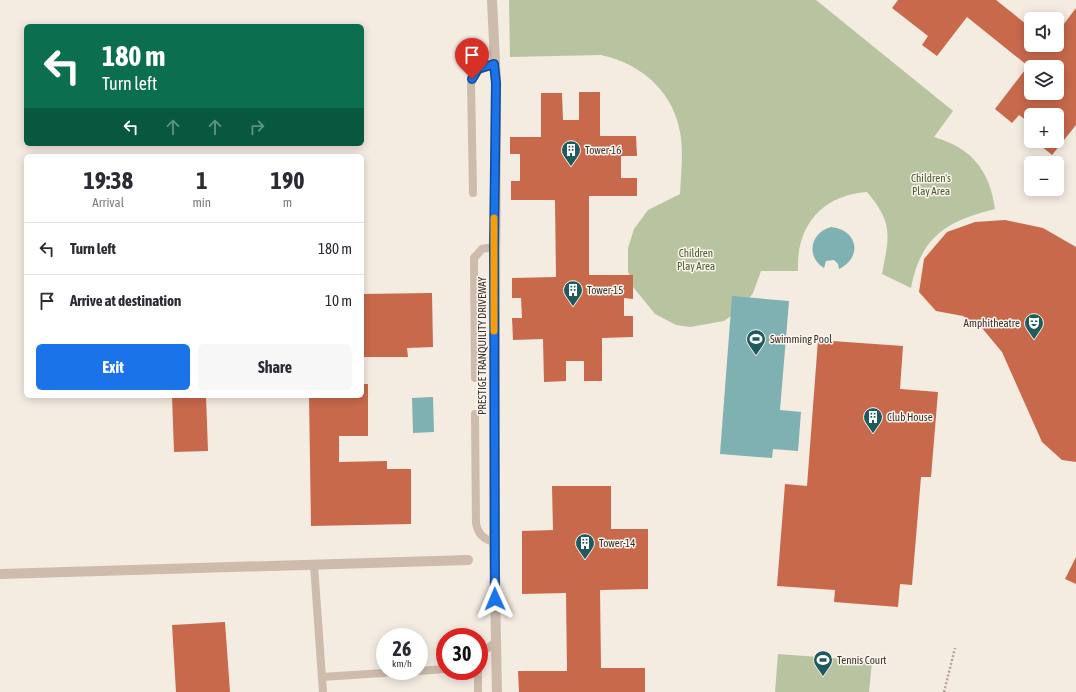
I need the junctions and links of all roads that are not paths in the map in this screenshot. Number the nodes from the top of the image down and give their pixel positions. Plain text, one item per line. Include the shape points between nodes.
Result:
1 (492, 0) edge
2 (494, 64) junction
3 (473, 193) dead end
4 (494, 247) junction
5 (475, 378) dead end
6 (475, 414) dead end
7 (494, 542) junction
8 (468, 560) dead end
9 (314, 565) junction
10 (0, 574) edge
11 (496, 642) junction
12 (488, 648) edge
13 (376, 673) edge
14 (322, 677) junction
15 (478, 680) edge
16 (322, 692) edge
17 (478, 692) edge
18 (497, 692) edge

1 - 2 street, PRESTIGE TRANQUILITY DRIVEWAY
2 - 3 lane via 478,69 471,83
2 - 4 street, PRESTIGE TRANQUILITY DRIVEWAY
4 - 5 lane via 482,249 474,258
4 - 7 street, PRESTIGE TRANQUILITY DRIVEWAY
6 - 7 lane via 476,523 481,535
7 - 11 street, PRESTIGE TRANQUILITY DRIVEWAY
8 - 9 street
9 - 10 street
9 - 14 lane
11 - 12 lane
11 - 18 street, PRESTIGE TRANQUILITY DRIVEWAY
13 - 14 lane
14 - 16 lane
15 - 17 lane

